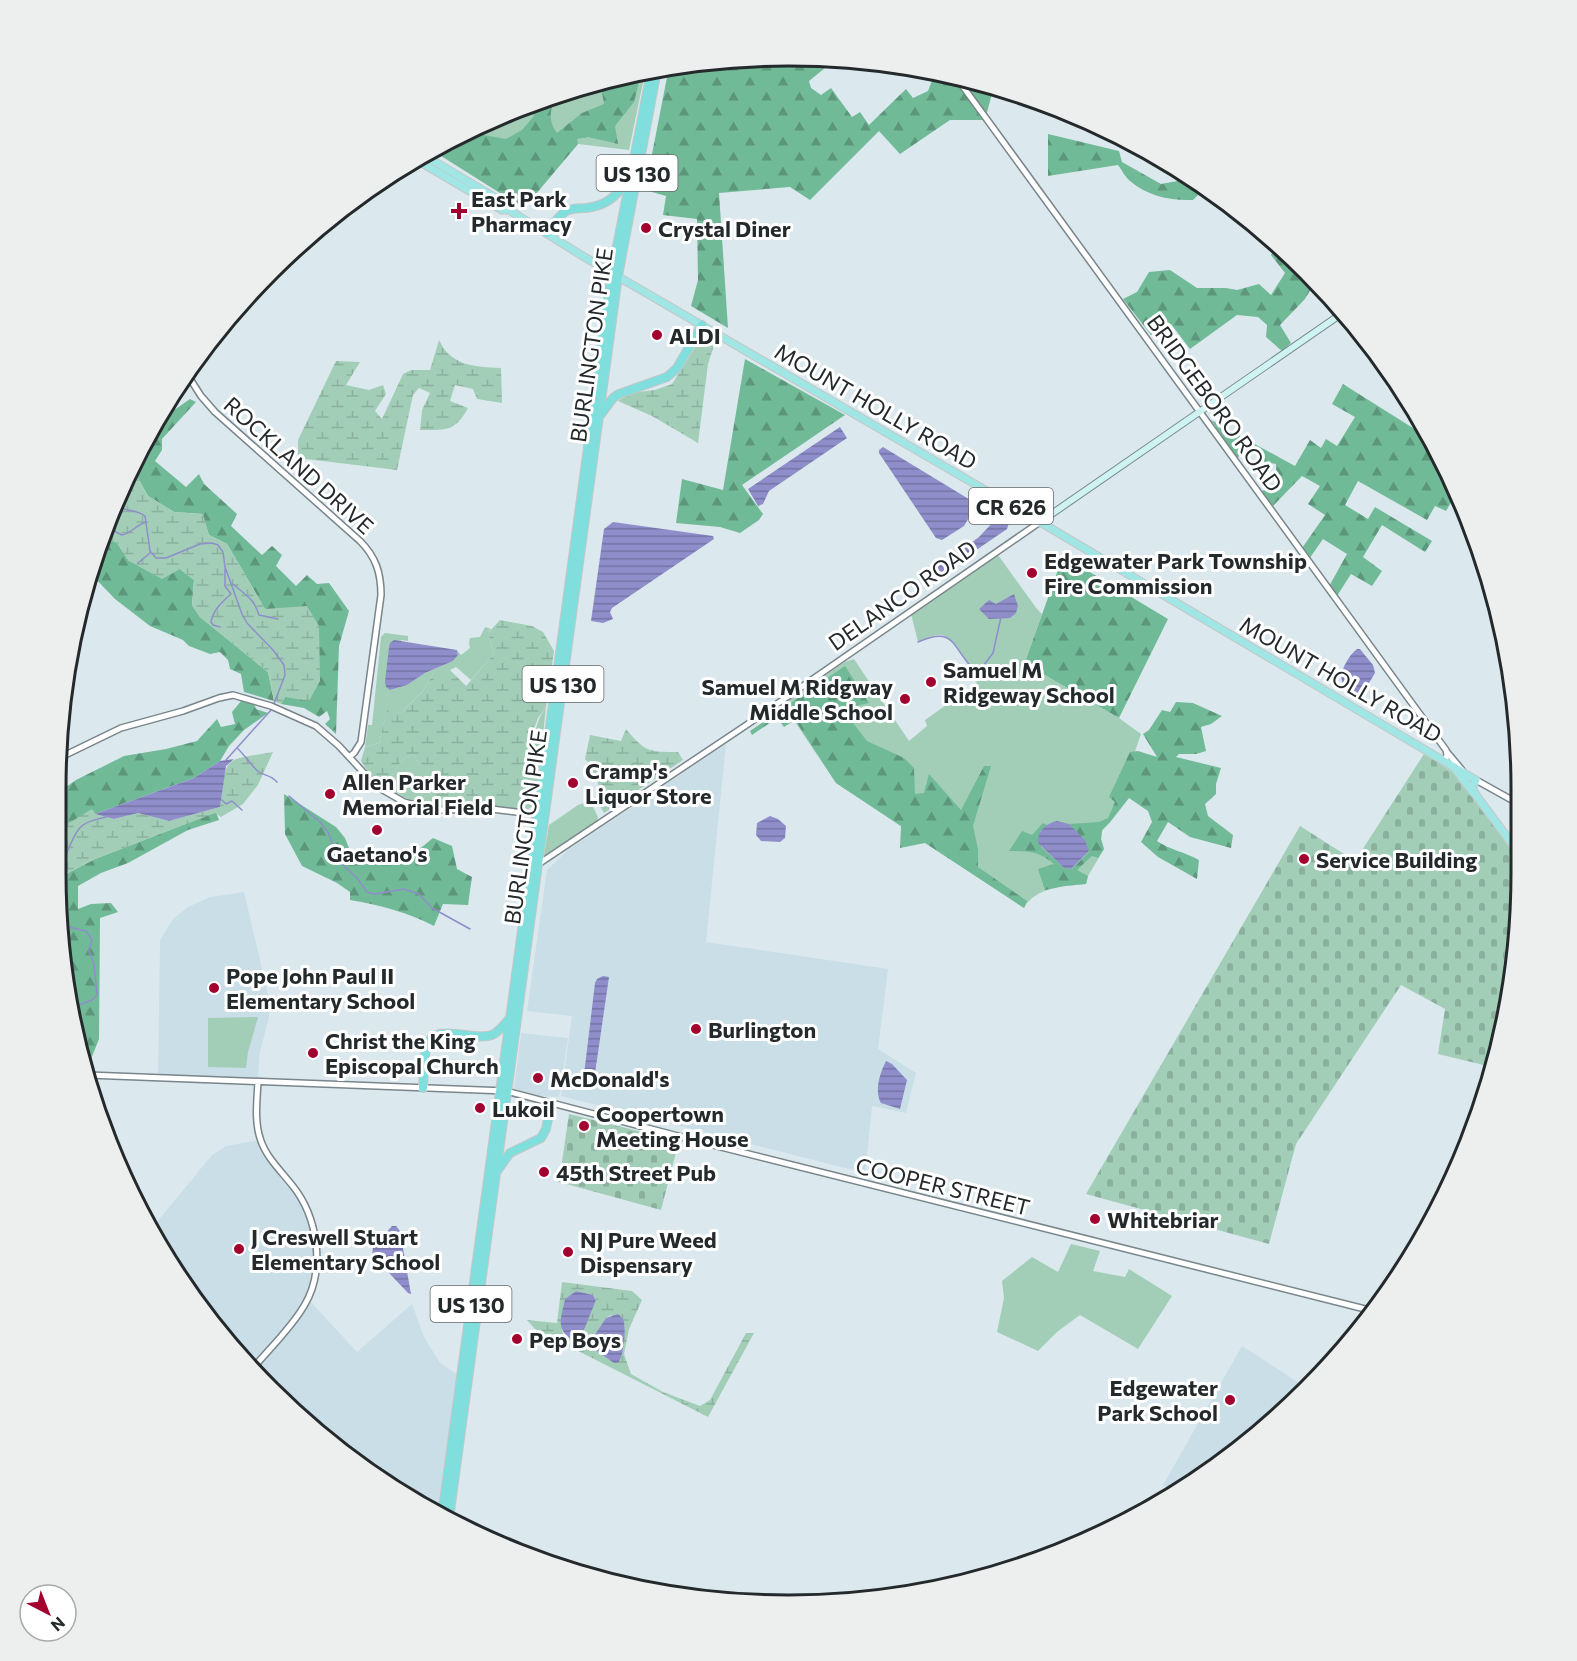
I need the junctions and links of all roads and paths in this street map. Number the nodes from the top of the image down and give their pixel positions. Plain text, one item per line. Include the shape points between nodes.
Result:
1 (655, 79) edge
2 (649, 80) edge
3 (964, 88) edge
4 (432, 160) edge
5 (424, 165) edge
6 (632, 169) junction
7 (509, 210) junction
8 (547, 233) junction
9 (615, 274) junction
10 (1336, 317) edge
11 (702, 325) junction
12 (192, 382) edge
13 (1199, 413) junction
14 (598, 418) junction
15 (1040, 522) junction
16 (1446, 750) junction
17 (67, 754) edge
18 (349, 757) junction
19 (1445, 761) junction
20 (1453, 766) junction
21 (1463, 772) junction
22 (1476, 780) junction
23 (1476, 795) junction
24 (1511, 800) edge
25 (540, 815) junction
26 (1511, 842) edge
27 (537, 865) junction
28 (510, 1018) junction
29 (96, 1075) edge
30 (258, 1082) junction
31 (423, 1088) junction
32 (503, 1091) junction
33 (551, 1103) junction
34 (495, 1175) junction
35 (1364, 1309) edge
36 (258, 1362) edge
37 (443, 1507) edge
38 (449, 1510) edge

1 - 9 highway, BURLINGTON PIKE / US 130
2 - 6 highway, BURLINGTON PIKE / US 130
3 - 13 street, BRIDGEBORO ROAD
4 - 7 main road, CR 626 via 506,204
5 - 7 main road, CR 626 via 502,210
6 - 8 highway via 610,201 567,211
6 - 9 highway, BURLINGTON PIKE / US 130
7 - 8 main road, CR 626
8 - 9 main road, CR 626
9 - 11 main road, MOUNT HOLLY ROAD / CR 626
9 - 14 highway, BURLINGTON PIKE / US 130
9 - 25 highway, BURLINGTON PIKE / US 130
10 - 13 main road, DELANCO ROAD
11 - 14 highway via 672,373 619,394
11 - 15 main road, MOUNT HOLLY ROAD / CR 626
12 - 18 street, ROCKLAND DRIVE via 215,412 360,542 378,566 381,595 361,742
13 - 15 main road, DELANCO ROAD
13 - 16 street, BRIDGEBORO ROAD
14 - 25 highway, BURLINGTON PIKE / US 130
15 - 19 main road, MOUNT HOLLY ROAD / CR 626
15 - 27 street, DELANCO ROAD
16 - 19 street
16 - 21 street, BRIDGEBORO ROAD
17 - 18 street via 114,731 219,698 241,696 316,726
18 - 25 street via 376,786 411,805
19 - 20 main road, MOUNT HOLLY ROAD / CR 626
20 - 21 main road, MOUNT HOLLY ROAD / CR 626
20 - 23 main road
21 - 22 main road, MOUNT HOLLY ROAD / CR 626
22 - 23 main road via 1472,788
22 - 24 street, MOUNT HOLLY ROAD
23 - 26 main road
25 - 27 highway, BURLINGTON PIKE / US 130
25 - 28 highway, BURLINGTON PIKE / US 130
27 - 32 highway, BURLINGTON PIKE / US 130
28 - 31 highway via 491,1035 442,1033 433,1037 427,1046
28 - 32 highway, BURLINGTON PIKE / US 130
29 - 30 street, COOPER STREET
30 - 31 street, COOPER STREET
30 - 36 street via 257,1126 261,1140 303,1202 313,1227 316,1254 314,1281 304,1306
31 - 32 street, COOPER STREET
32 - 33 street, COOPER STREET
32 - 34 highway, BURLINGTON PIKE / US 130
32 - 37 highway, BURLINGTON PIKE / US 130
33 - 34 highway via 541,1138 510,1153
33 - 35 street, COOPER STREET
34 - 38 highway, BURLINGTON PIKE / US 130

